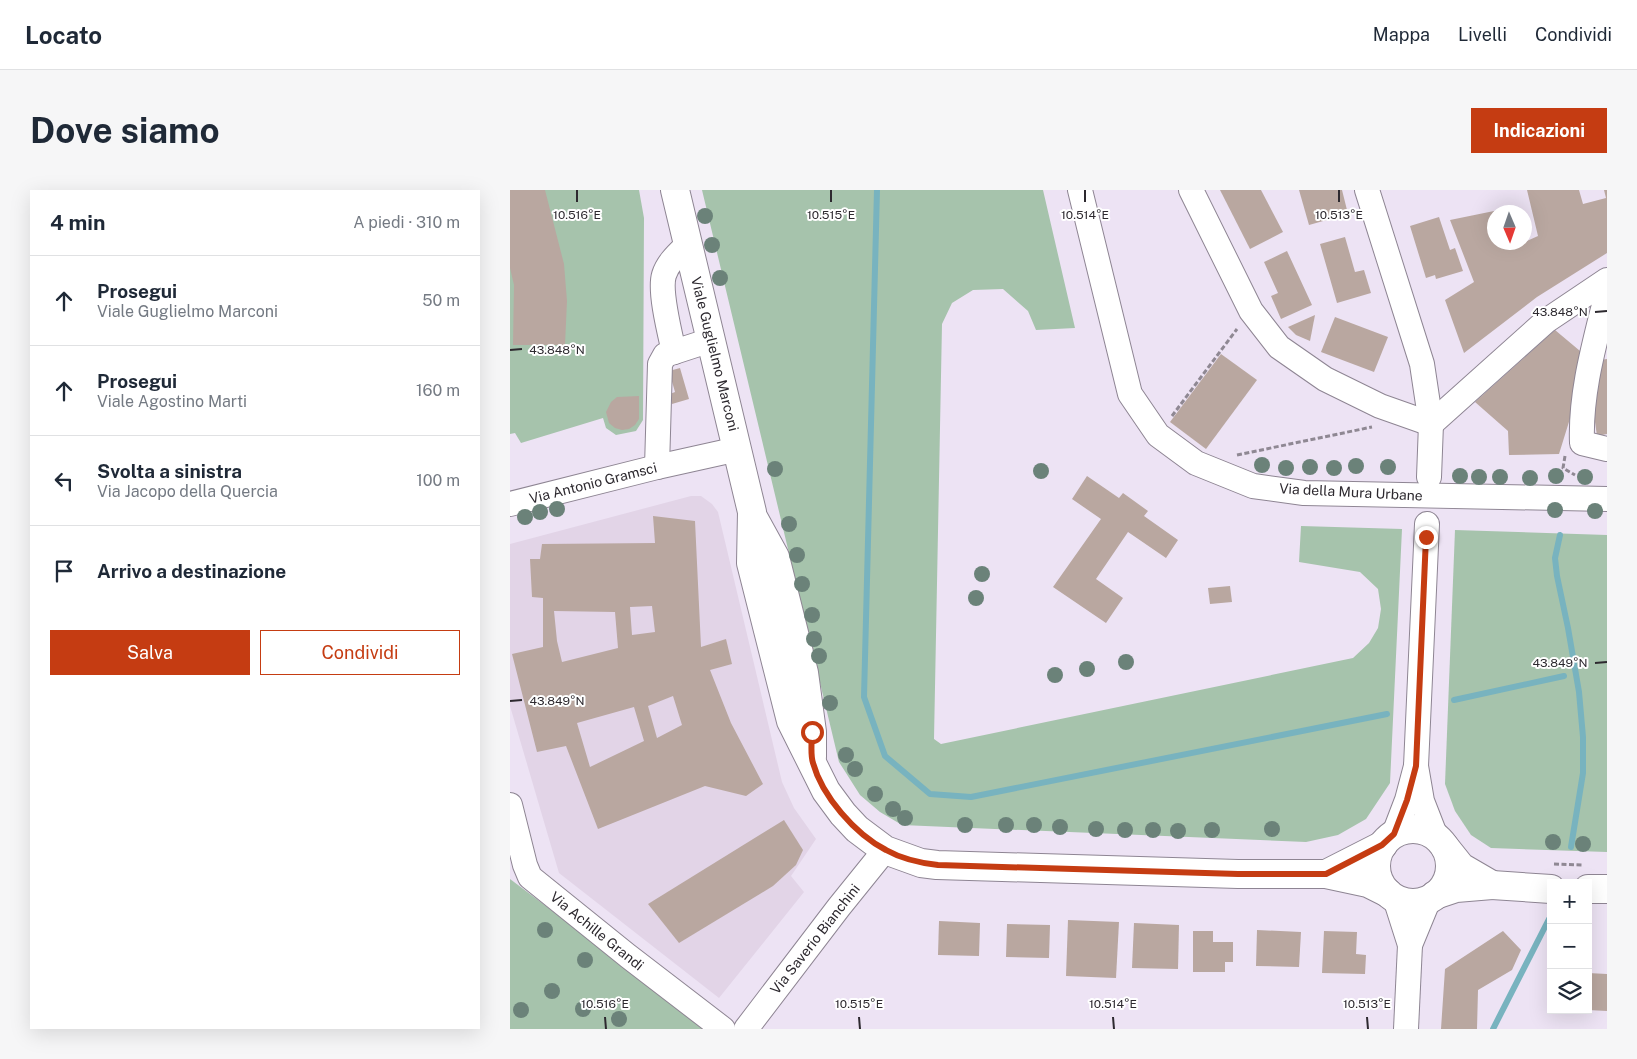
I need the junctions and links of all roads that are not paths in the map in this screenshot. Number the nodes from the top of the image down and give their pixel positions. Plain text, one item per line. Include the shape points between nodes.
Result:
1 (675, 190) edge
2 (1080, 190) edge
3 (1191, 190) edge
4 (1367, 190) edge
5 (688, 244) junction
6 (1607, 280) edge
7 (1607, 293) edge
8 (711, 340) junction
9 (674, 352) junction
10 (1431, 424) junction
11 (738, 449) junction
12 (1607, 449) edge
13 (667, 465) junction
14 (1429, 477) dead end
15 (1607, 499) edge
16 (510, 504) edge
17 (1427, 524) dead end
18 (1416, 766) junction
19 (510, 805) edge
20 (1388, 839) junction
21 (1441, 842) junction
22 (514, 843) edge
23 (885, 850) junction
24 (1326, 874) junction
25 (1551, 876) edge
26 (1588, 877) edge
27 (1492, 885) junction
28 (1607, 889) edge
29 (1391, 895) junction
30 (1432, 897) junction
31 (1410, 945) junction
32 (724, 1029) edge
33 (746, 1029) edge
34 (1406, 1029) edge

1 - 5 main road, Viale Guglielmo Marconi
2 - 15 street, Via della Mura Urbane via 1130,394 1158,435 1196,463 1253,486 1304,493
3 - 10 street via 1251,311 1279,347 1325,379 1380,406
4 - 10 street via 1422,364
5 - 8 main road, Viale Guglielmo Marconi
5 - 9 street via 671,261 663,276 664,308
6 - 10 street via 1546,322
7 - 12 street via 1586,382 1581,424 1582,444
8 - 9 street
8 - 11 main road, Viale Guglielmo Marconi
9 - 13 street via 665,355 660,364
10 - 14 street
11 - 13 street, Via Antonio Gramsci
11 - 23 main road, Viale Guglielmo Marconi via 753,517 751,563 791,721 826,791 857,829
13 - 16 street, Via Antonio Gramsci
17 - 18 street
18 - 20 street via 1407,800
18 - 21 street via 1422,801
19 - 22 street, Via Achille Grandi
20 - 21 main road via 1405,829 1417,829 1427,831
20 - 24 main road
20 - 29 main road via 1378,852 1375,864 1382,887
21 - 27 main road via 1461,868
21 - 30 main road via 1450,864 1449,876 1444,887
22 - 32 street, Via Achille Grandi via 530,877
23 - 24 main road, Viale Guglielmo Marconi via 921,863 938,865
23 - 33 street, Via Saverio Bianchini
24 - 29 main road, Viale Guglielmo Marconi via 1368,883
25 - 27 main road
26 - 28 main road
27 - 30 main road via 1456,888
29 - 30 main road via 1413,903
29 - 31 street
30 - 31 street
31 - 34 street

